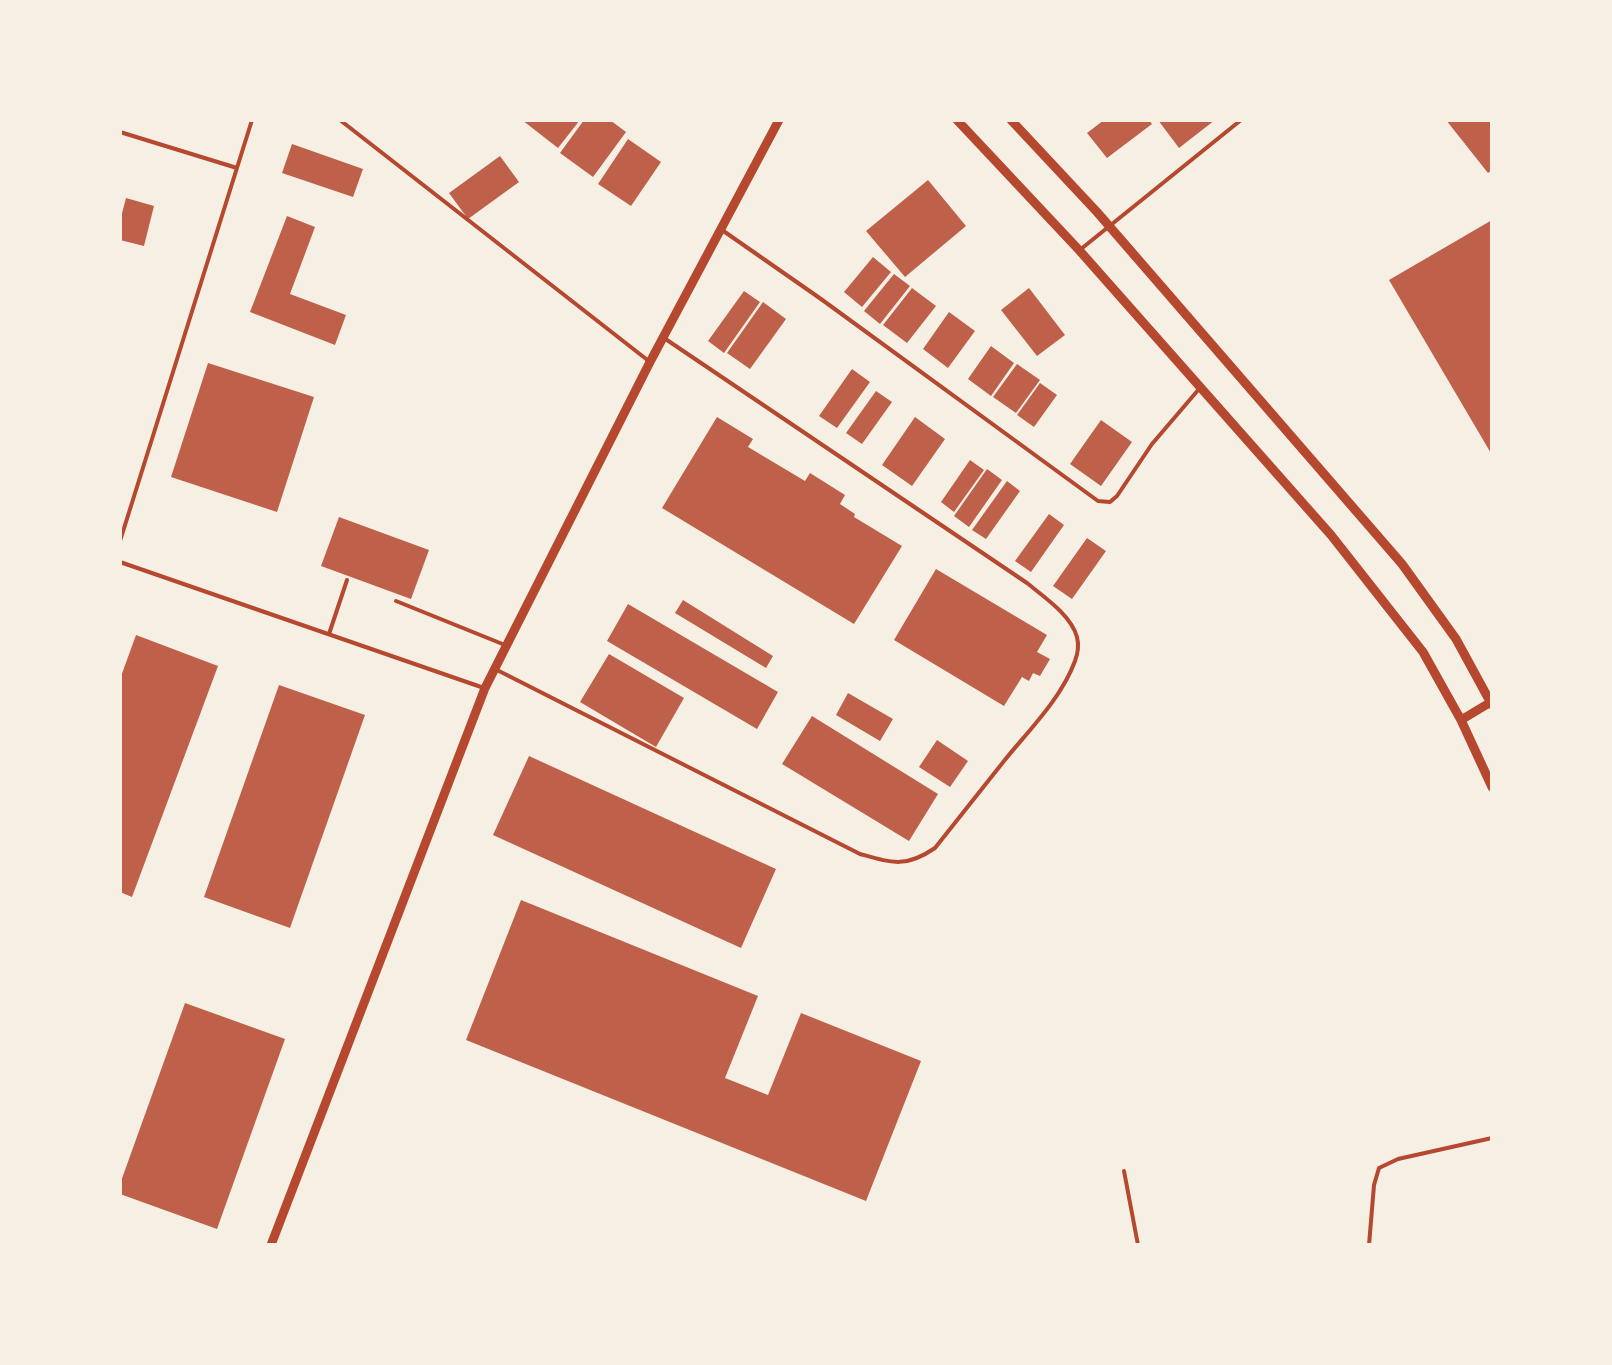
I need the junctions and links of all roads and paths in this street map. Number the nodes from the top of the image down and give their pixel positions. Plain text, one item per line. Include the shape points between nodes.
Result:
1 (252, 120) edge
2 (340, 120) edge
3 (779, 120) edge
4 (957, 120) edge
5 (1011, 120) edge
6 (1241, 120) edge
7 (120, 132) edge
8 (237, 168) junction
9 (1109, 226) junction
10 (721, 229) junction
11 (1079, 250) junction
12 (664, 337) junction
13 (650, 362) junction
14 (1201, 388) junction
15 (120, 541) edge
16 (120, 562) edge
17 (347, 580) dead end
18 (396, 601) dead end
19 (329, 634) junction
20 (506, 646) junction
21 (495, 668) junction
22 (485, 688) junction
23 (1491, 703) edge
24 (1461, 720) junction
25 (1492, 787) edge
26 (1492, 1138) edge
27 (1124, 1171) dead end
28 (271, 1245) edge
29 (1138, 1245) edge
30 (1369, 1245) edge

1 - 8 lane
2 - 13 lane
3 - 10 street
4 - 11 street
5 - 9 street
6 - 9 lane
7 - 8 lane
8 - 15 lane
9 - 11 lane
9 - 23 street via 1402,564 1456,639
10 - 12 street
10 - 14 lane via 1098,501 1110,502 1117,496 1152,444
11 - 14 street
12 - 13 street
12 - 21 lane via 1027,583 1077,635 1075,663 1031,731 935,848 907,863 860,854
13 - 20 street
14 - 24 street via 1331,535 1422,651
16 - 19 lane
17 - 19 lane
18 - 20 lane
19 - 22 lane
20 - 21 street
21 - 22 street
22 - 28 street
23 - 24 street
24 - 25 street
26 - 30 lane via 1379,1168
27 - 29 lane

